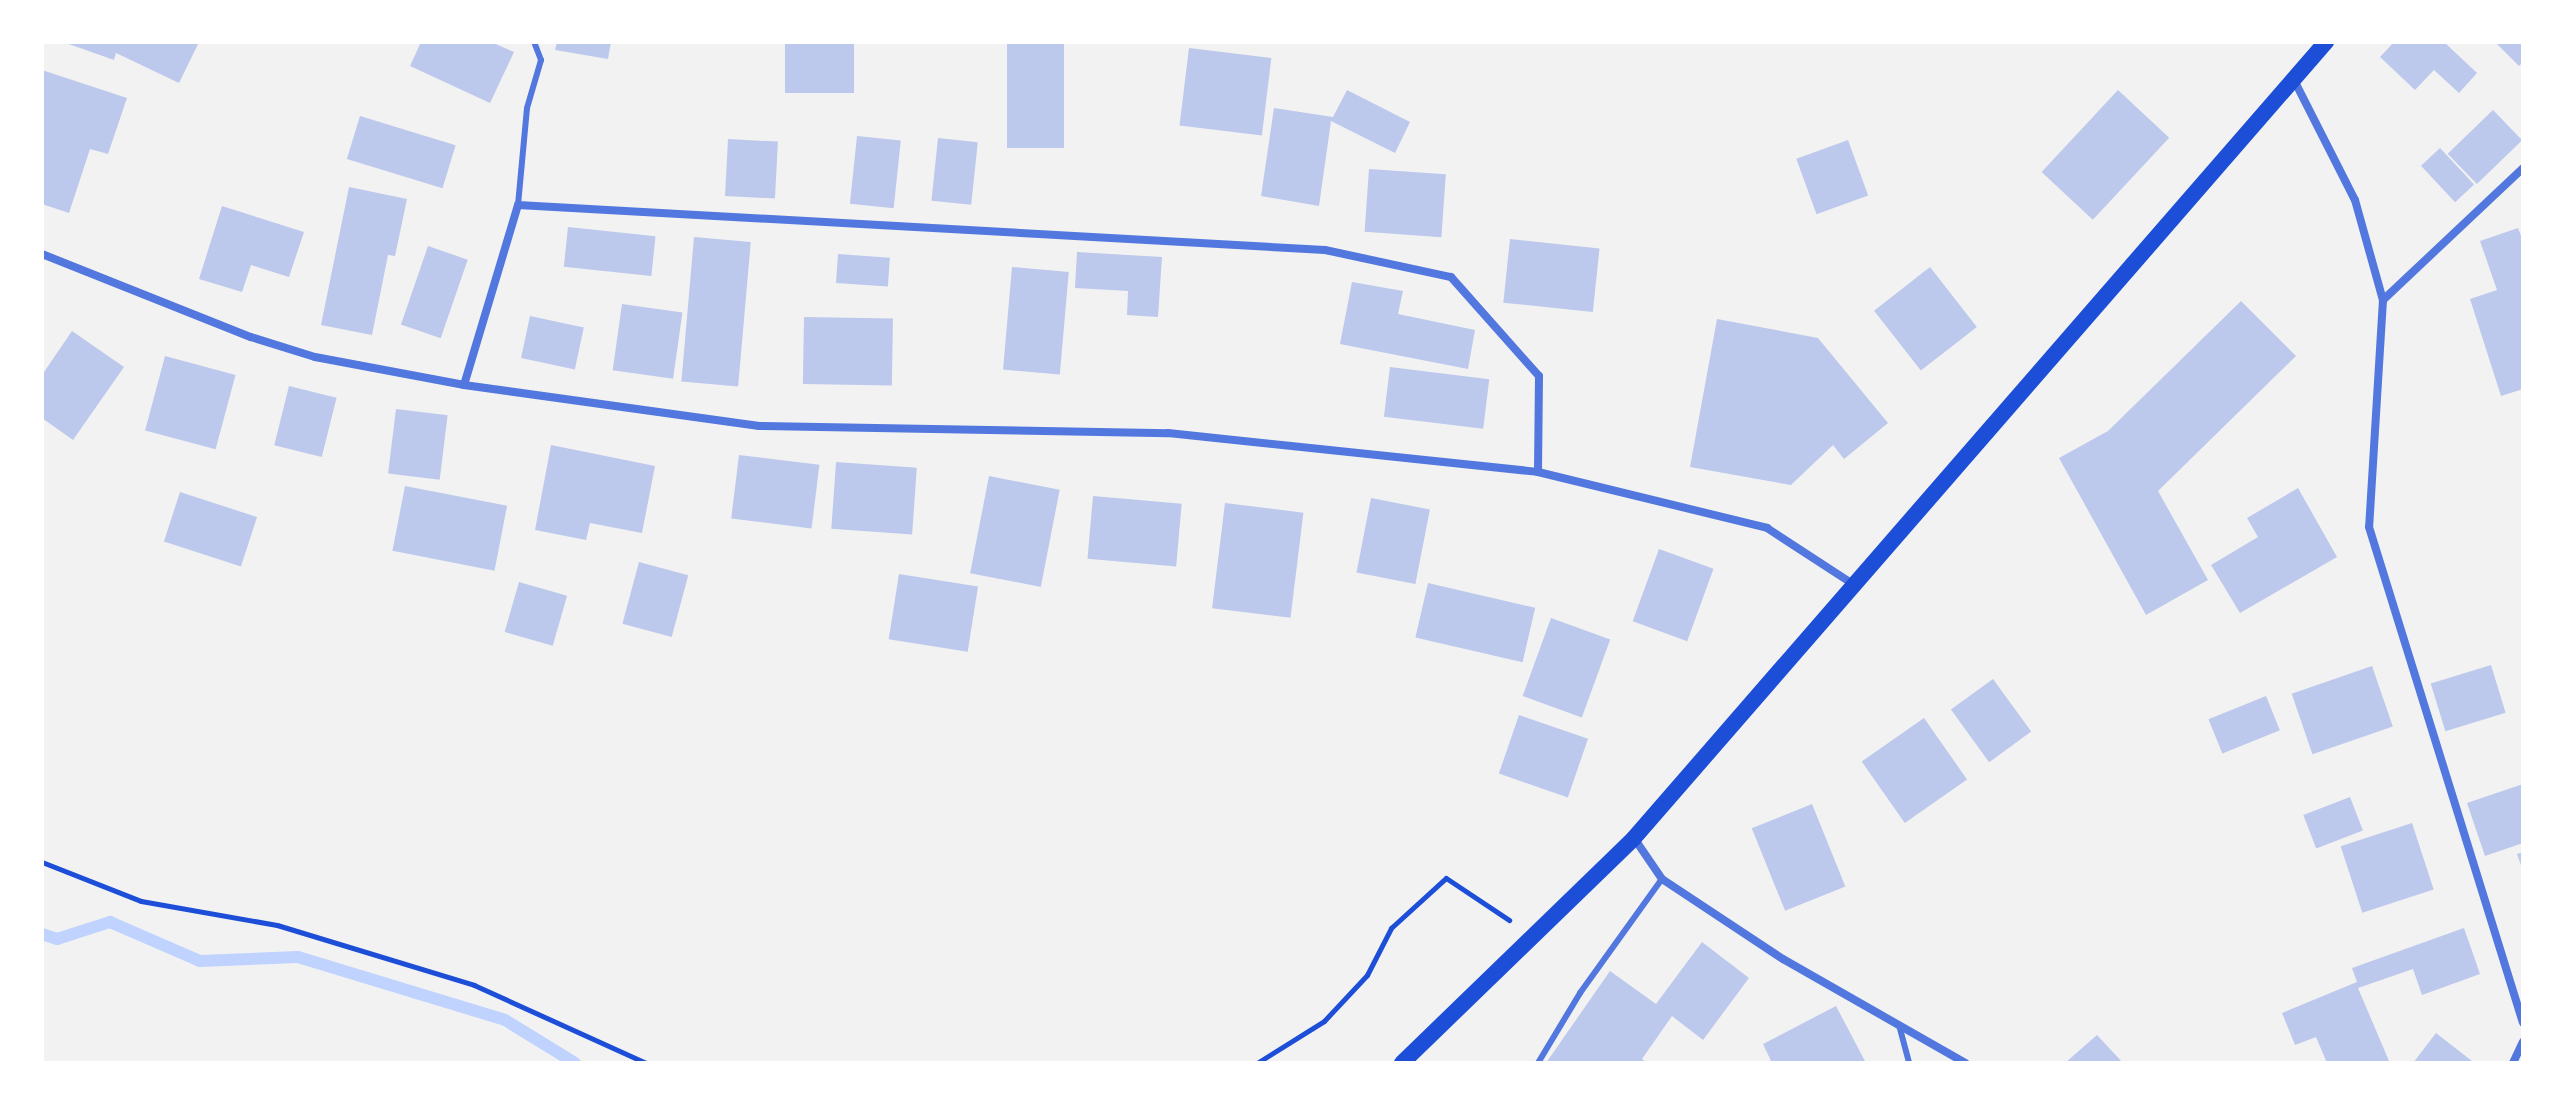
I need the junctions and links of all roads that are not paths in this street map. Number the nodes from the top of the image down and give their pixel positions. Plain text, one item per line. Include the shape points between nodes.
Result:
1 (534, 42) edge
2 (2326, 42) edge
3 (2293, 78) junction
4 (2521, 170) edge
5 (2523, 183) edge
6 (518, 205) junction
7 (42, 254) edge
8 (2383, 300) junction
9 (464, 385) junction
10 (1538, 472) junction
11 (1853, 584) junction
12 (1634, 838) junction
13 (1662, 879) junction
14 (2523, 1023) edge
15 (1899, 1025) junction
16 (2523, 1042) edge
17 (1402, 1063) edge
18 (1538, 1063) edge
19 (1909, 1063) edge
20 (1965, 1063) edge
21 (2513, 1063) edge

1 - 6 lane via 541,60 527,108
2 - 3 main road
3 - 8 street via 2355,200
3 - 11 main road
4 - 5 lane
4 - 8 street
6 - 9 street
6 - 10 street via 1325,250 1451,277 1539,376
7 - 9 street via 315,357
8 - 14 street via 2369,527
9 - 10 street via 759,426 1168,433
10 - 11 street via 1767,528
11 - 12 main road
12 - 13 street
12 - 17 main road
13 - 15 street via 1783,959
13 - 18 lane via 1580,993
15 - 19 lane
15 - 20 street
16 - 21 street

